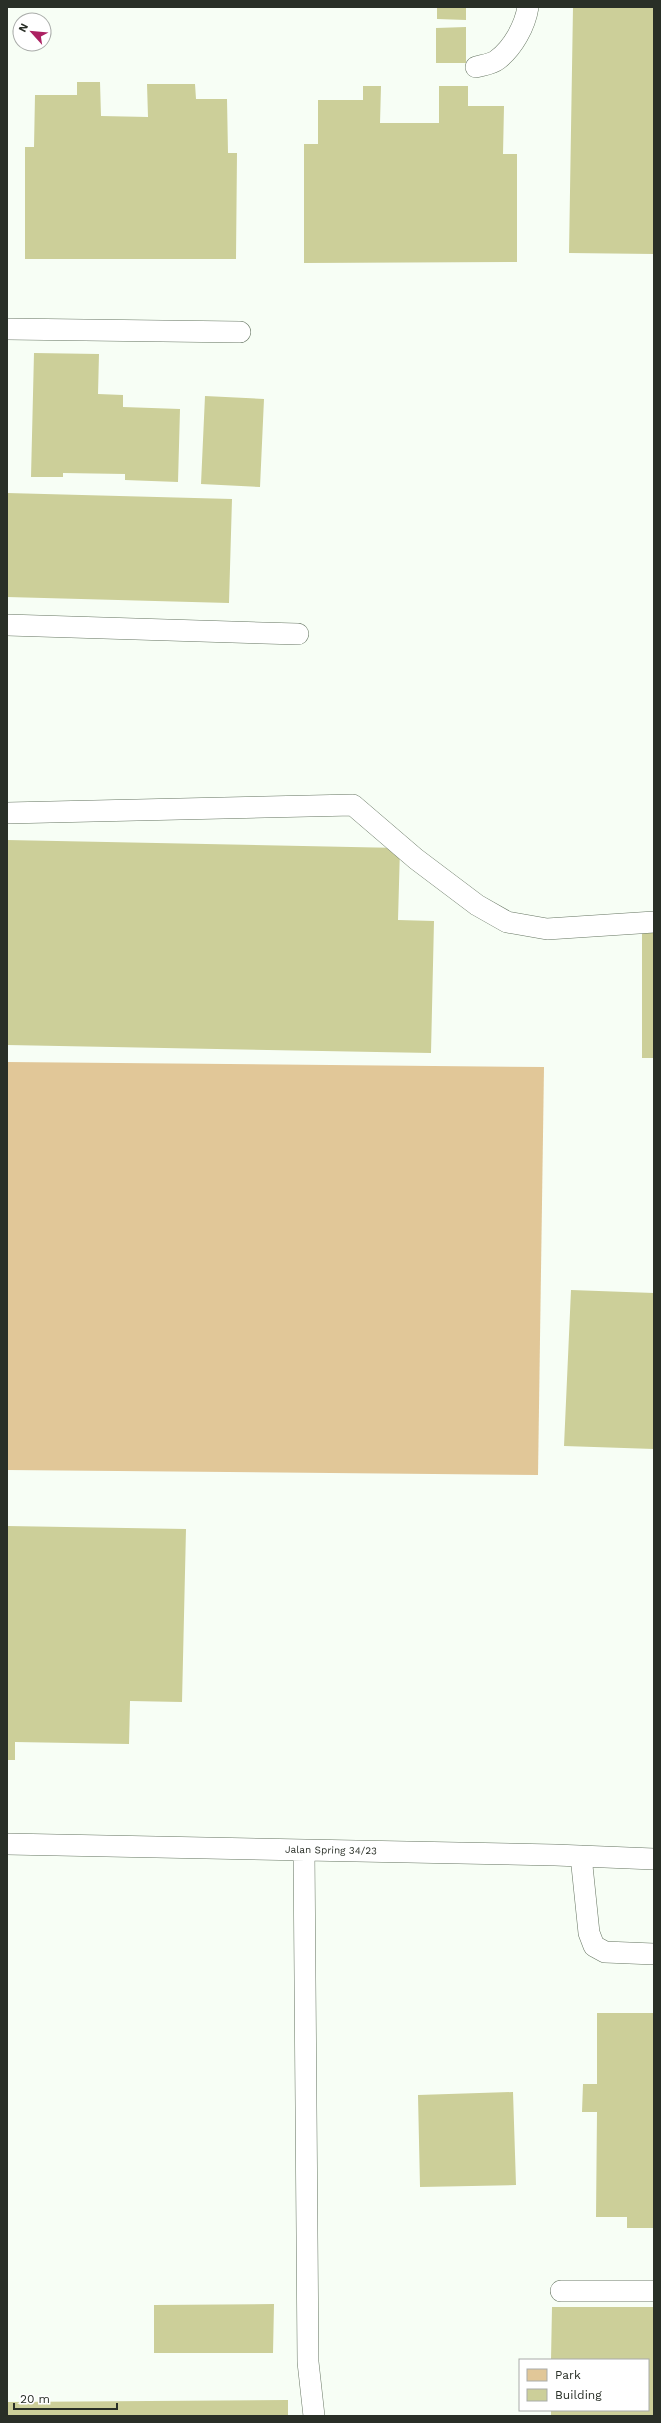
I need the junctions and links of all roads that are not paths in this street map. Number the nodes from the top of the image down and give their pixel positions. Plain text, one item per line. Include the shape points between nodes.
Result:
1 (528, 7) edge
2 (476, 68) dead end
3 (7, 329) edge
4 (240, 332) dead end
5 (7, 625) edge
6 (298, 634) dead end
7 (7, 813) edge
8 (654, 922) edge
9 (7, 1844) edge
10 (304, 1850) junction
11 (581, 1856) junction
12 (654, 1859) edge
13 (654, 1954) edge
14 (561, 2290) dead end
15 (654, 2291) edge
16 (314, 2416) edge

1 - 2 lane via 526,21 513,42 497,60
3 - 4 lane
5 - 6 lane
7 - 8 lane via 353,805 416,859 477,905 507,922 547,930
9 - 10 lane, Jalan Spring 34/23
10 - 11 lane, Jalan Spring 34/23
10 - 16 lane via 308,2362
11 - 12 lane, Jalan Spring 34/23
11 - 13 lane via 589,1933 594,1946 605,1952
14 - 15 lane

